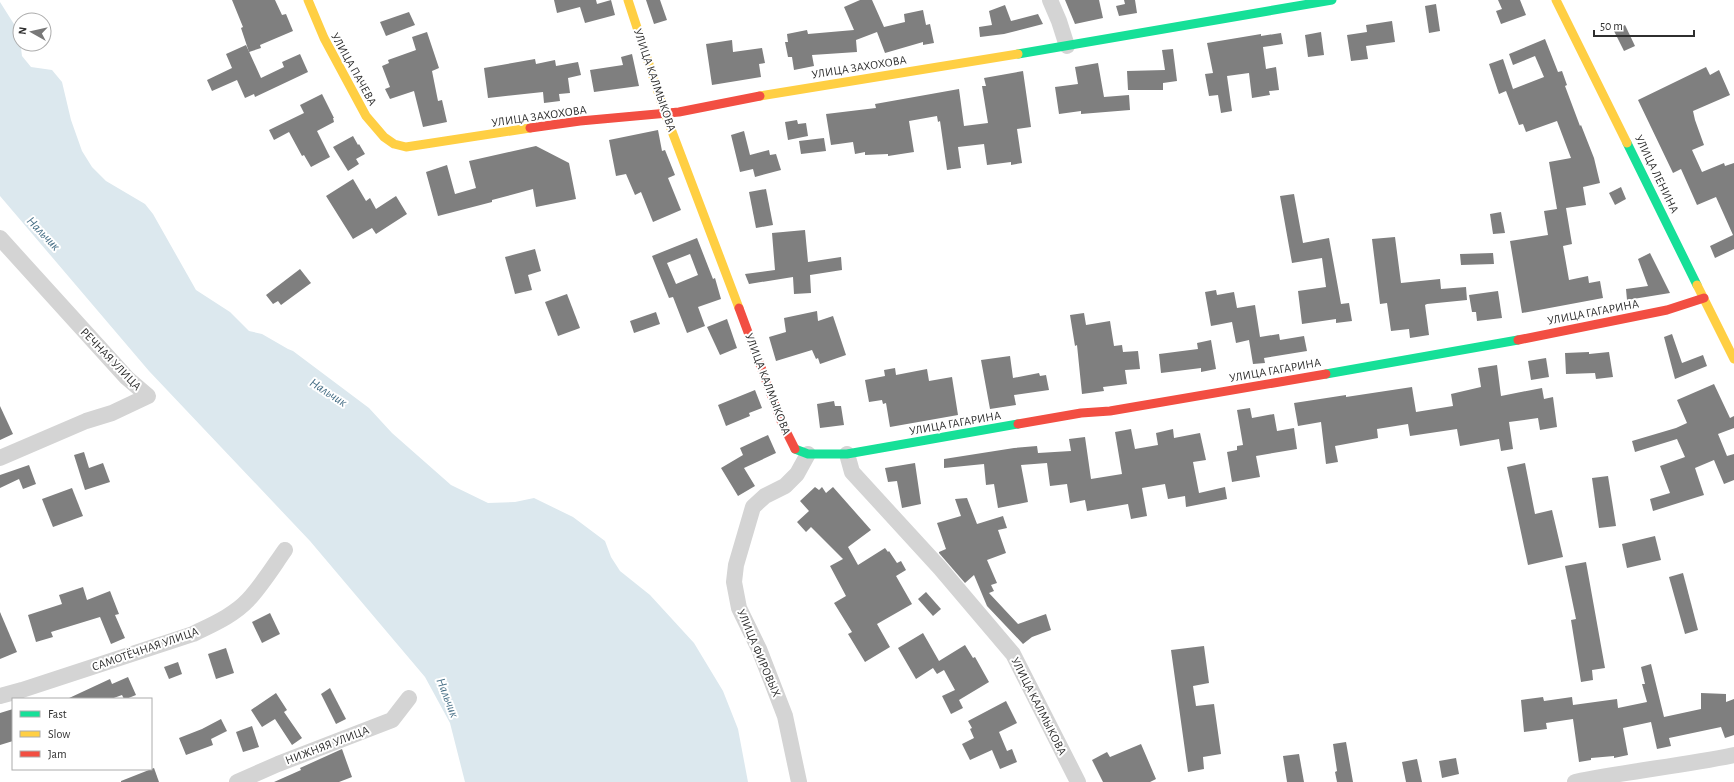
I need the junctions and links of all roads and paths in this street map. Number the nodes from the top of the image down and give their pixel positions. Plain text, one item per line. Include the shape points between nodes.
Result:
1 (308, 0) edge
2 (628, 0) edge
3 (1050, 0) edge
4 (1332, 0) edge
5 (1556, 0) edge
6 (1067, 46) junction
7 (665, 113) junction
8 (390, 142) joint
9 (0, 238) edge
10 (1704, 298) junction
11 (1734, 359) edge
12 (808, 454) junction
13 (847, 454) junction
14 (0, 458) edge
15 (285, 550) dead end
16 (0, 696) edge
17 (409, 698) dead end
18 (1734, 755) edge
19 (236, 782) edge
20 (799, 782) edge
21 (1078, 782) edge
22 (1575, 782) edge

1 - 8 street, УЛИЦА ПАЧЕВА via 322,35 360,106 375,128
2 - 7 street, УЛИЦА КАЛМЫКОВА
3 - 6 street
4 - 6 street, УЛИЦА ЗАХОХОВА
5 - 10 street, УЛИЦА ЛЕНИНА
6 - 7 street, УЛИЦА ЗАХОХОВА
7 - 8 street, УЛИЦА ЗАХОХОВА via 580,121 406,147
7 - 12 street, УЛИЦА КАЛМЫКОВА via 788,437 796,450
9 - 14 street, РЕЧНАЯ УЛИЦА via 127,378 148,396
10 - 11 street, УЛИЦА ЛЕНИНА
10 - 13 street, УЛИЦА ГАГАРИНА via 1667,310 1483,347
12 - 13 street
12 - 20 street, УЛИЦА ФИРОВЫХ via 797,474 785,486 765,496 753,507 736,565 734,582 739,608 759,649 785,716
13 - 21 street, УЛИЦА КАЛМЫКОВА via 852,472 945,574 1013,654
15 - 16 street, САМОТЁЧНАЯ УЛИЦА via 247,601 211,625 185,637
17 - 19 street, НИЖНЯЯ УЛИЦА via 392,720
18 - 22 street

